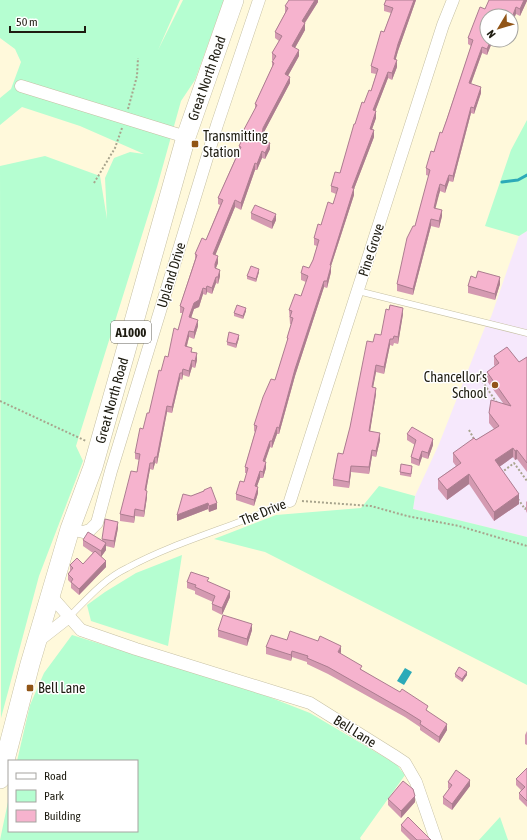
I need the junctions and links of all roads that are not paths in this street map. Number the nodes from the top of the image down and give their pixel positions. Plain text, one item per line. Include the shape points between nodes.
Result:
1 (234, 0) edge
2 (259, 0) edge
3 (453, 0) edge
4 (21, 86) dead end
5 (186, 137) junction
6 (358, 291) junction
7 (527, 333) edge
8 (290, 501) joint
9 (70, 529) junction
10 (51, 596) junction
11 (69, 617) junction
12 (37, 642) junction
13 (0, 779) edge
14 (436, 840) edge

1 - 5 main road, Great North Road / A1000
2 - 9 street, Upland Drive via 214,133 97,523 90,530 83,532
3 - 6 street, Pine Grove
4 - 5 street
5 - 9 main road, Great North Road / A1000 via 93,468
6 - 7 lane
6 - 8 street, Pine Grove
8 - 11 lane, The Drive via 126,568 106,581
9 - 10 main road, Great North Road / A1000
10 - 11 street, Bell Lane
10 - 12 main road, Great North Road / A1000
11 - 12 street
11 - 14 street, Bell Lane via 81,630 310,703 406,763 416,782
12 - 13 main road, Great North Road / A1000

